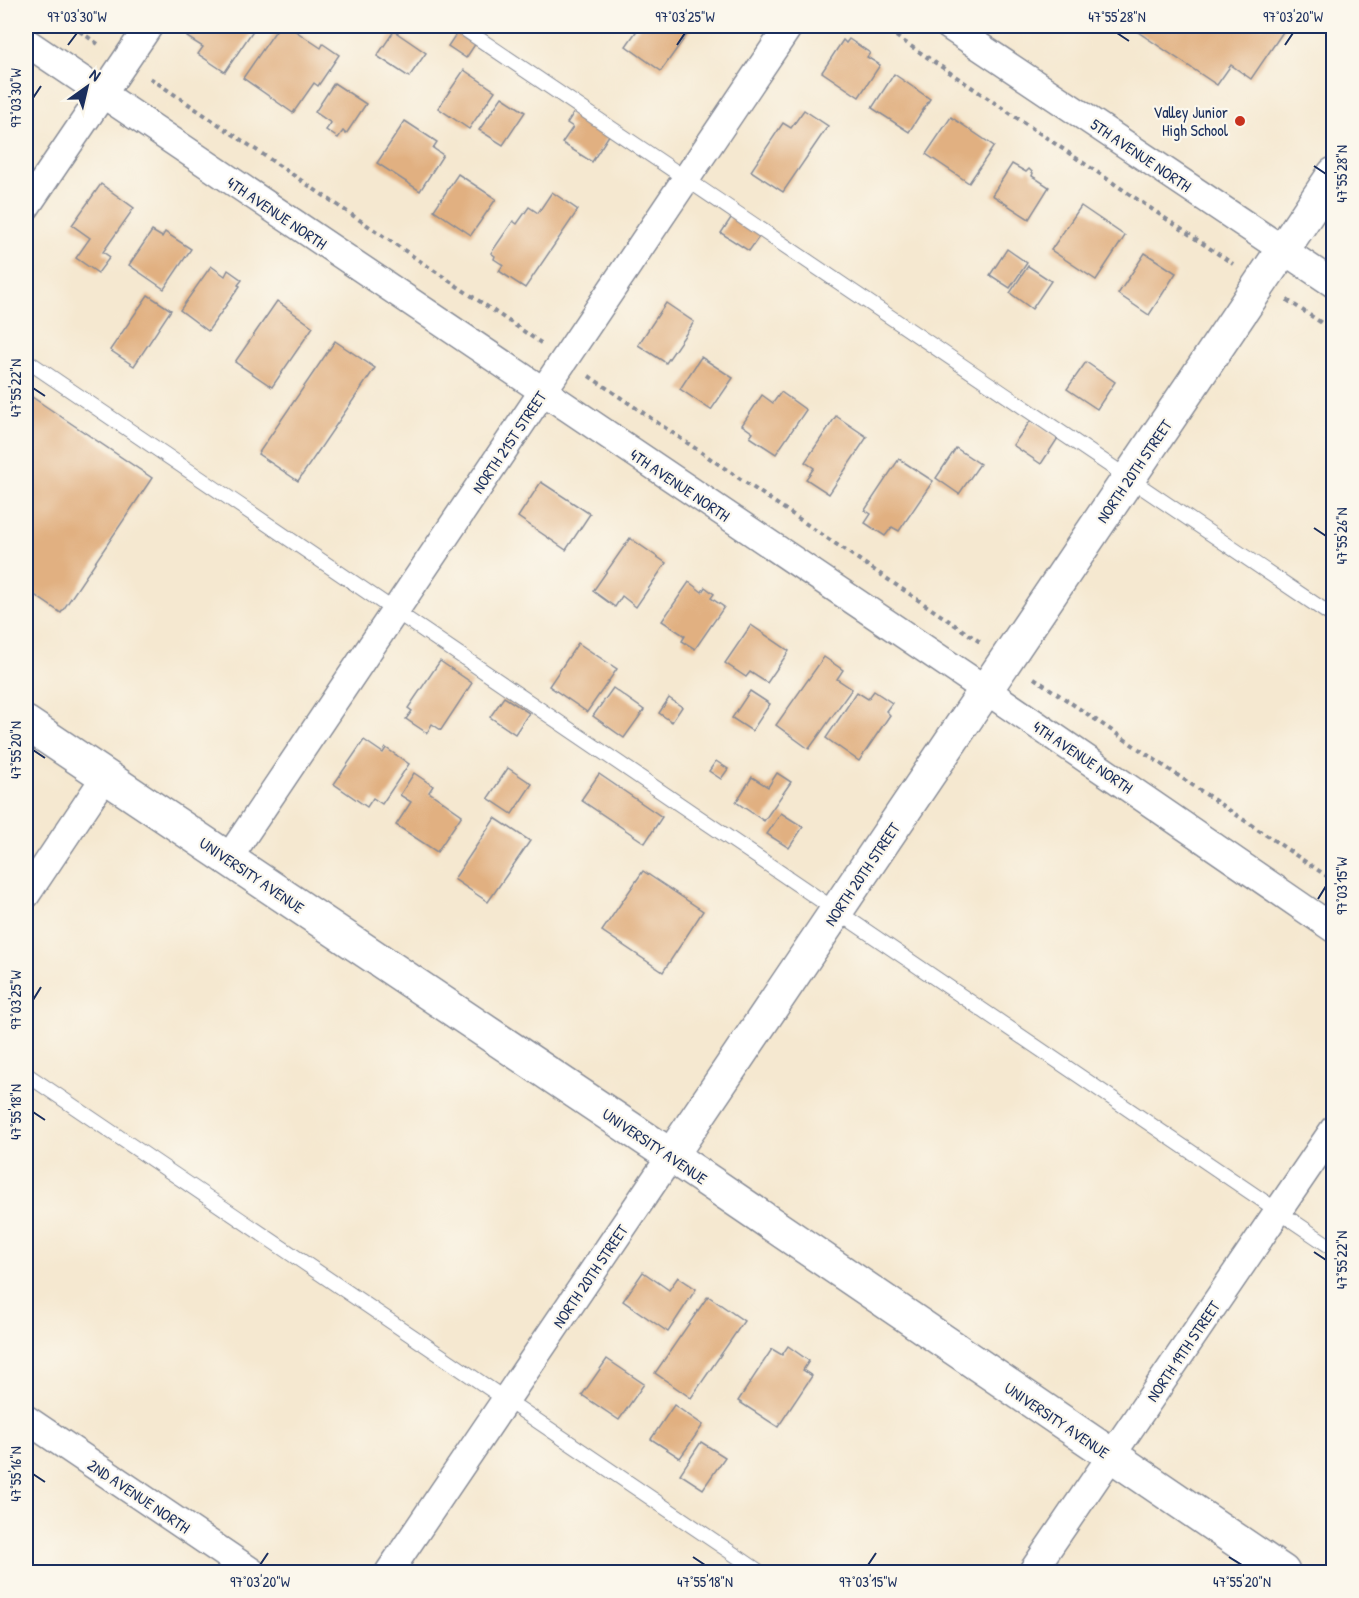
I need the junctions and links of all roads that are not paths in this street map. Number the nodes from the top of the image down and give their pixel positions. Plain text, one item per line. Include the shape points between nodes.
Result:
1 (149, 26) edge
2 (460, 26) edge
3 (789, 26) edge
4 (949, 26) edge
5 (26, 42) edge
6 (102, 94) junction
7 (1334, 174) edge
8 (687, 179) junction
9 (26, 207) edge
10 (1282, 249) junction
11 (1334, 284) edge
12 (26, 360) edge
13 (543, 393) junction
14 (1128, 478) junction
15 (395, 611) junction
16 (1334, 617) edge
17 (986, 690) junction
18 (26, 723) edge
19 (105, 777) junction
20 (228, 859) junction
21 (26, 895) edge
22 (836, 911) junction
23 (1334, 929) edge
24 (26, 1074) edge
25 (1334, 1129) edge
26 (671, 1156) junction
27 (1278, 1211) junction
28 (1334, 1249) edge
29 (506, 1400) junction
30 (26, 1419) edge
31 (1112, 1457) junction
32 (252, 1572) edge
33 (389, 1572) edge
34 (760, 1572) edge
35 (1032, 1572) edge
36 (1283, 1572) edge

1 - 6 street
2 - 8 lane
3 - 8 street, NORTH 21ST STREET
4 - 10 street, 5TH AVENUE NORTH
5 - 6 street, 4TH AVENUE NORTH
6 - 9 street
6 - 13 street, 4TH AVENUE NORTH
7 - 10 street, NORTH 20TH STREET
8 - 13 street, NORTH 21ST STREET
8 - 14 lane
10 - 11 street, 5TH AVENUE NORTH
10 - 14 street, NORTH 20TH STREET
12 - 15 lane
13 - 15 street, NORTH 21ST STREET
13 - 17 street, 4TH AVENUE NORTH
14 - 16 lane
14 - 17 street, NORTH 20TH STREET
15 - 20 street, NORTH 21ST STREET
15 - 22 lane
17 - 22 street, NORTH 20TH STREET
17 - 23 street, 4TH AVENUE NORTH
18 - 19 street, UNIVERSITY AVENUE
19 - 20 street, UNIVERSITY AVENUE
19 - 21 street
20 - 26 street, UNIVERSITY AVENUE
22 - 26 street, NORTH 20TH STREET
22 - 27 lane
24 - 29 lane
25 - 27 street, NORTH 19TH STREET
26 - 29 street, NORTH 20TH STREET
26 - 31 street, UNIVERSITY AVENUE
27 - 28 lane
27 - 31 street, NORTH 19TH STREET
29 - 33 street, NORTH 20TH STREET
29 - 34 lane
30 - 32 street, 2ND AVENUE NORTH
31 - 35 street, NORTH 19TH STREET
31 - 36 street, UNIVERSITY AVENUE

